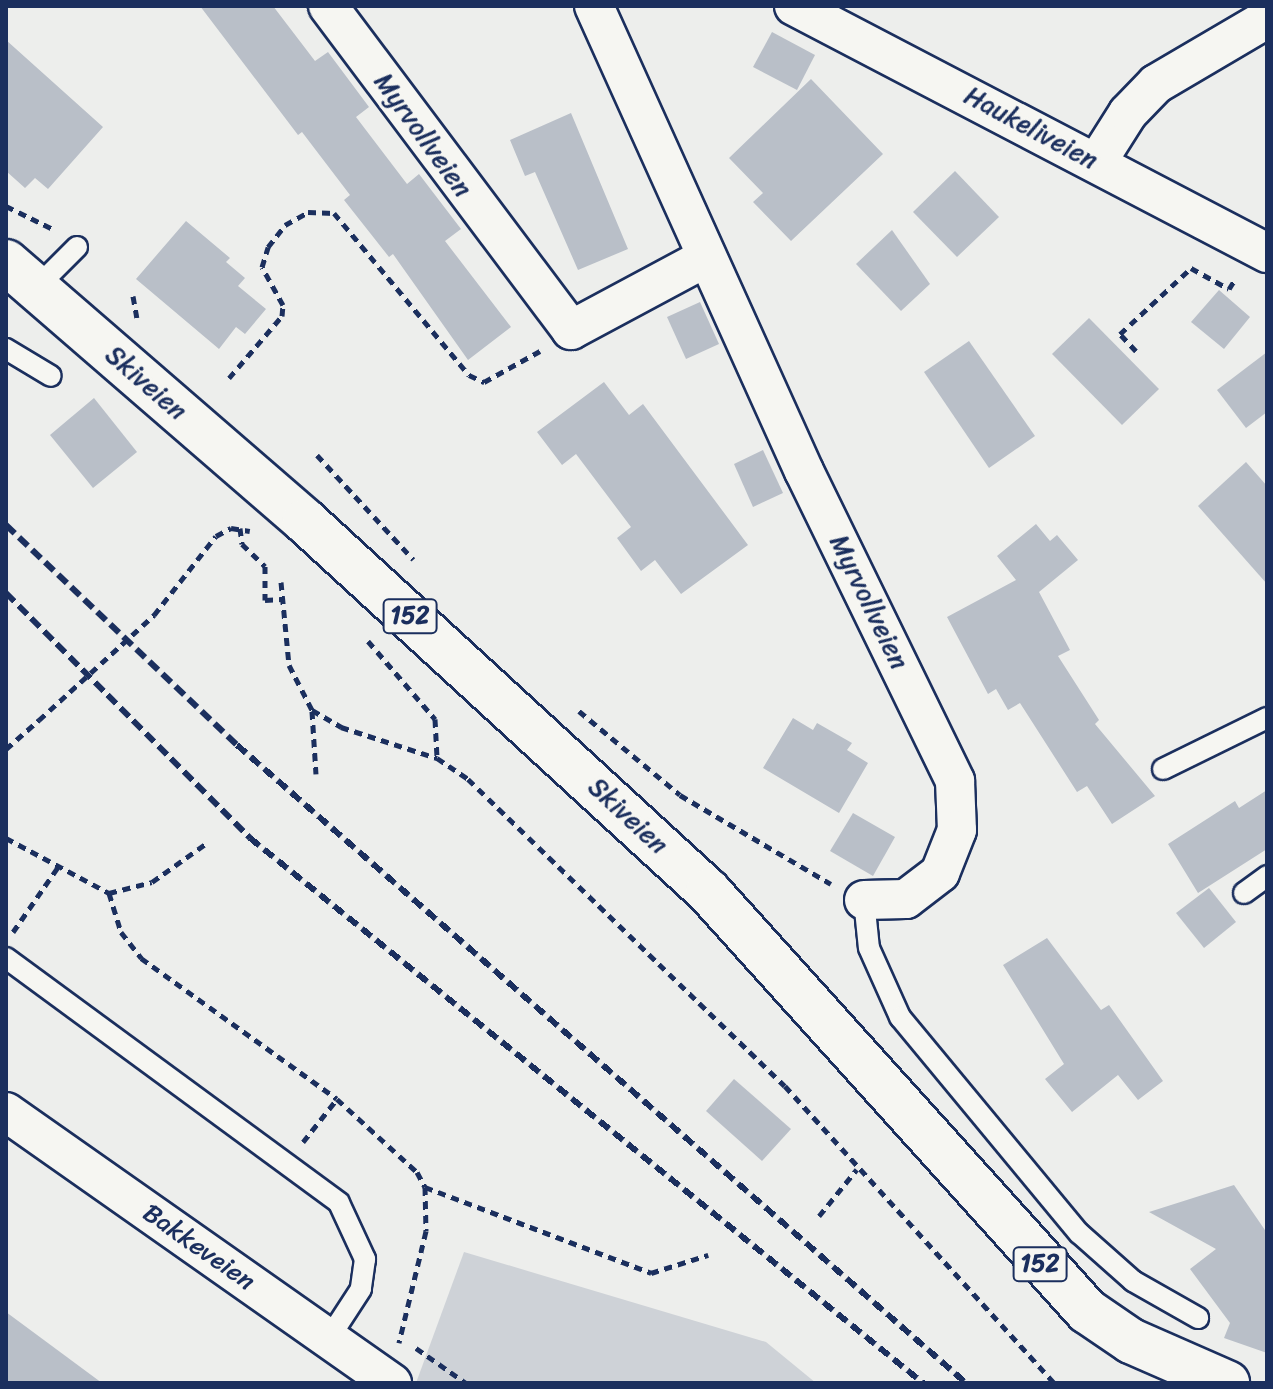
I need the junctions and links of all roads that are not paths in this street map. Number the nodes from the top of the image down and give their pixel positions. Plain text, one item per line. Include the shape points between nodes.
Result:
1 (328, 6) edge
2 (594, 6) edge
3 (794, 6) edge
4 (829, 15) edge
5 (1267, 19) edge
6 (1097, 162) junction
7 (77, 247) road end
8 (1262, 250) edge
9 (707, 257) junction
10 (21, 275) edge
11 (6, 349) edge
12 (51, 376) dead end
13 (1267, 718) edge
14 (1163, 769) dead end
15 (1267, 876) edge
16 (1244, 893) dead end
17 (864, 900) joint
18 (6, 958) edge
19 (6, 1112) edge
20 (1198, 1318) dead end
21 (329, 1338) junction
22 (387, 1379) edge
23 (1227, 1383) edge

1 - 9 street, Myrvollveien via 571,330
2 - 9 street, Myrvollveien
3 - 4 street, Haukeliveien
4 - 6 street, Haukeliveien
5 - 6 street via 1156,84
6 - 8 street, Haukeliveien
7 - 10 lane
9 - 17 street, Myrvollveien via 955,781 957,830 940,873 906,899
10 - 23 main road, Skiveien / 152 via 399,605 708,891 1087,1311 1131,1341
11 - 12 lane
13 - 14 lane
15 - 16 lane
17 - 20 lane via 869,948 900,1017 1079,1233 1133,1281
18 - 21 lane via 339,1203 365,1259 361,1289
19 - 21 street, Bakkeveien
21 - 22 street, Bakkeveien

